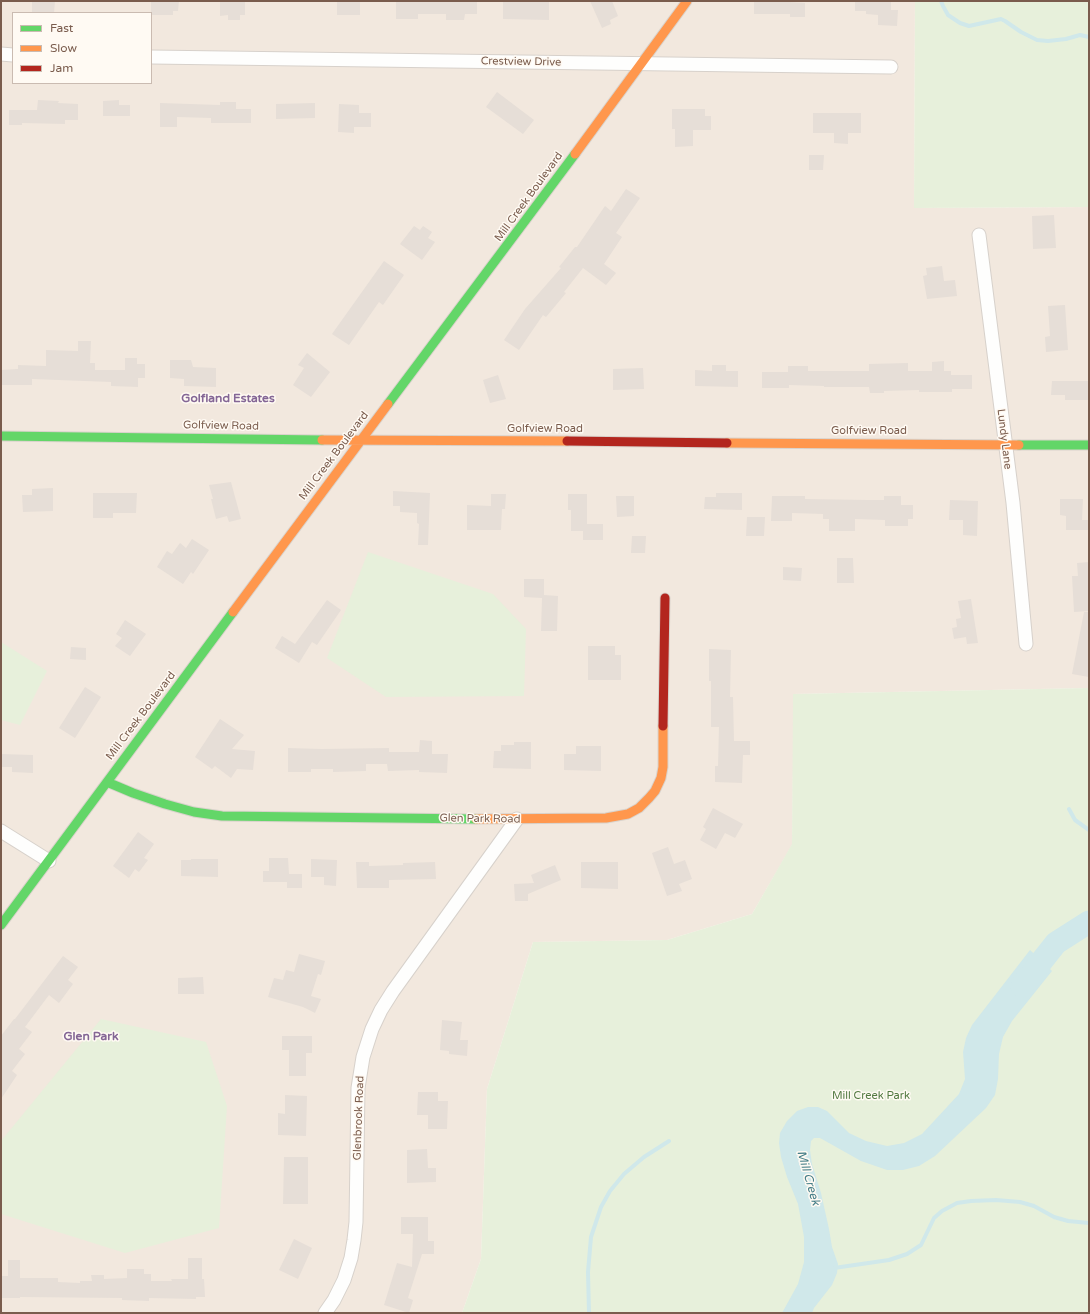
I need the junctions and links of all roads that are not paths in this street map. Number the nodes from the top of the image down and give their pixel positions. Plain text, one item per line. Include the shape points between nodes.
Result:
1 (687, 1) edge
2 (1, 54) edge
3 (12, 54) edge
4 (152, 57) edge
5 (641, 64) junction
6 (890, 67) dead end
7 (980, 234) dead end
8 (1, 436) edge
9 (361, 440) junction
10 (1005, 444) junction
11 (1089, 445) edge
12 (665, 598) dead end
13 (1026, 644) dead end
14 (107, 782) junction
15 (517, 819) junction
16 (1, 832) edge
17 (49, 861) junction
18 (1, 925) edge
19 (325, 1313) edge

1 - 5 street, Mill Creek Boulevard
2 - 3 street
4 - 5 street, Crestview Drive
5 - 6 street, Crestview Drive
5 - 9 street, Mill Creek Boulevard
7 - 10 street, Lundy Lane
8 - 9 street, Golfview Road
9 - 10 street, Golfview Road
9 - 14 street, Mill Creek Boulevard
10 - 11 street, Golfview Road
10 - 13 street, Lundy Lane
12 - 15 street, Glen Park Road via 663,767 655,791 638,808 620,816
14 - 15 street, Glen Park Road via 165,804 222,816
14 - 17 street, Mill Creek Boulevard
15 - 19 street, Glenbrook Road via 393,991 372,1029 363,1057 358,1088 354,1240 344,1280
16 - 17 street
17 - 18 street, Mill Creek Boulevard

